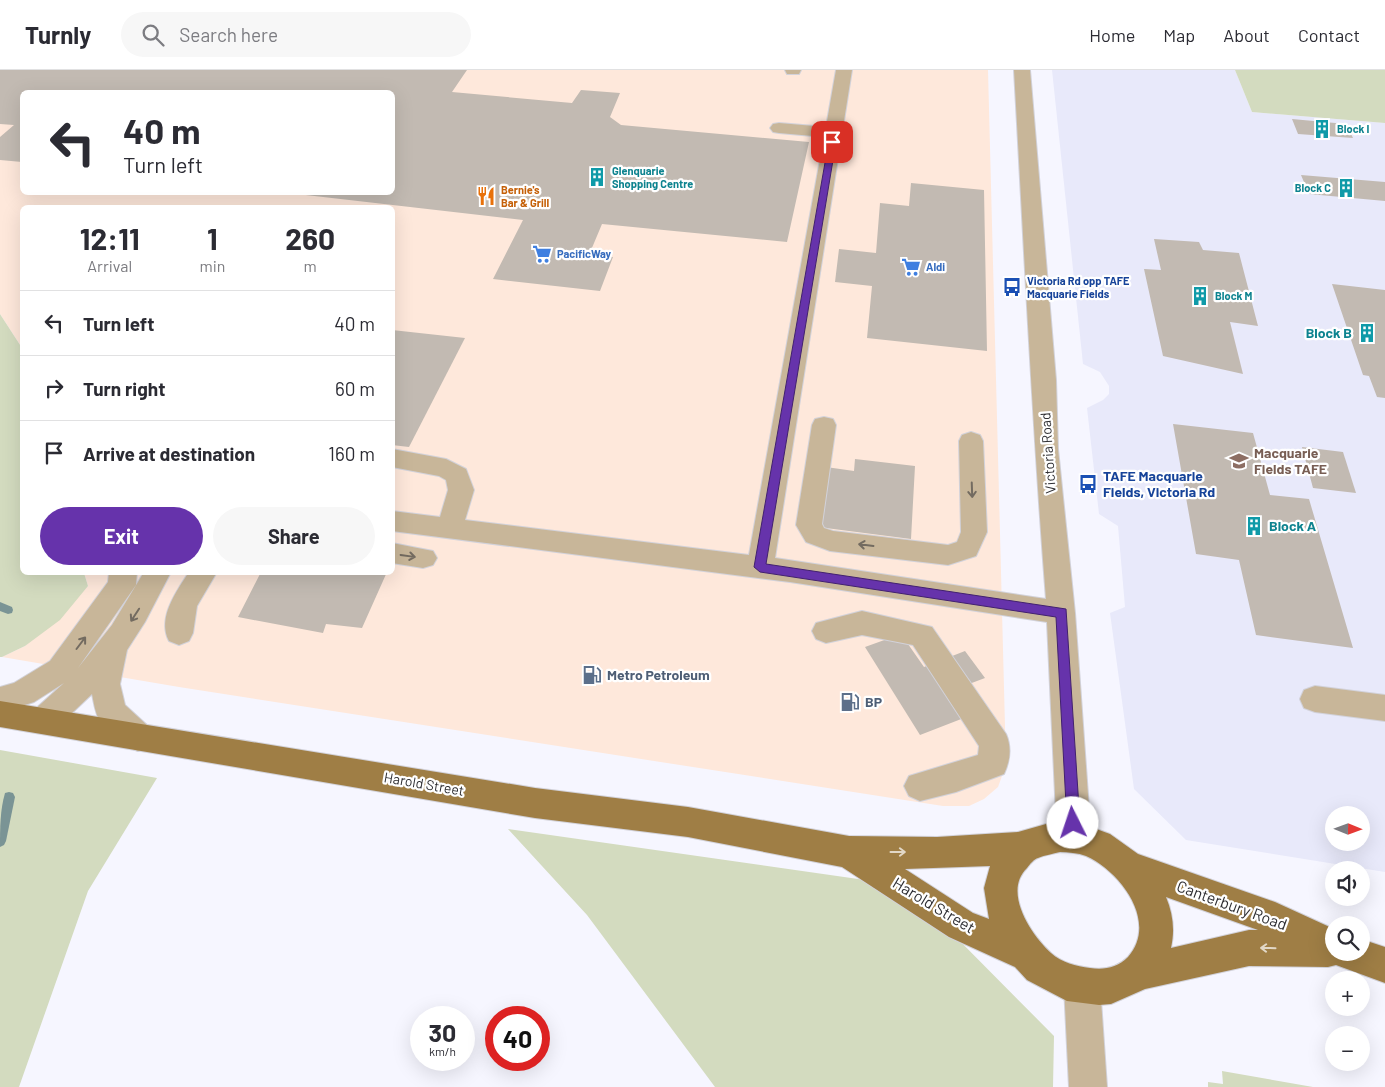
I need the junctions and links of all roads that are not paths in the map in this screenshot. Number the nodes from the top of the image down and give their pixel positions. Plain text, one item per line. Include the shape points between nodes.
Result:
1 (844, 70) edge
2 (1022, 70) edge
3 (779, 128) dead end
4 (833, 133) junction
5 (824, 425) dead end
6 (971, 441) dead end
7 (395, 459) edge
8 (395, 521) edge
9 (450, 528) junction
10 (395, 554) edge
11 (423, 558) dead end
12 (760, 567) junction
13 (123, 575) edge
14 (157, 575) edge
15 (202, 575) edge
16 (1061, 613) junction
17 (826, 631) dead end
18 (179, 633) dead end
19 (114, 648) junction
20 (60, 670) junction
21 (1315, 699) dead end
22 (0, 700) edge
23 (1385, 708) edge
24 (0, 714) edge
25 (43, 721) junction
26 (138, 737) junction
27 (920, 786) dead end
28 (1074, 837) junction
29 (1023, 848) junction
30 (849, 852) junction
31 (1129, 867) junction
32 (1325, 944) edge
33 (1325, 949) edge
34 (1023, 952) junction
35 (1370, 960) edge
36 (1385, 965) edge
37 (1138, 973) junction
38 (1082, 986) junction
39 (1088, 1087) edge

1 - 4 street
2 - 16 street, Victoria Road via 1046,449
3 - 4 street
4 - 12 street
6 -> 5 street via 974,532 966,549 948,555 830,541 815,535 809,525
7 - 9 street via 446,468 457,475 461,490
8 - 9 street
9 - 12 street
10 -> 11 street
12 - 16 street
20 -> 13 street via 122,584
14 -> 19 street via 143,604
15 - 18 street via 183,604
16 - 28 street, Victoria Road
17 - 27 street via 862,623 922,635 996,744 993,764
19 - 25 street via 75,693
19 - 26 street via 105,684 111,712
20 - 22 street via 23,693
20 - 25 street via 47,698
21 - 23 street
24 - 25 main road, Harold Street
25 - 26 main road, Harold Street
26 - 30 main road, Harold Street via 535,803 688,822
28 - 29 main road via 1046,837
28 - 31 main road via 1103,847
30 -> 29 main road, Harold Street via 937,853
29 - 34 main road via 1006,868 1000,894 1006,924
30 - 34 main road, Harold Street via 962,925
31 - 32 main road, Canterbury Road via 1275,919
31 - 37 main road via 1148,893 1156,922 1153,951
33 -> 37 main road, Canterbury Road via 1249,948
34 - 38 main road via 1050,974
35 - 36 main road
37 - 38 main road via 1113,986
38 - 39 street

